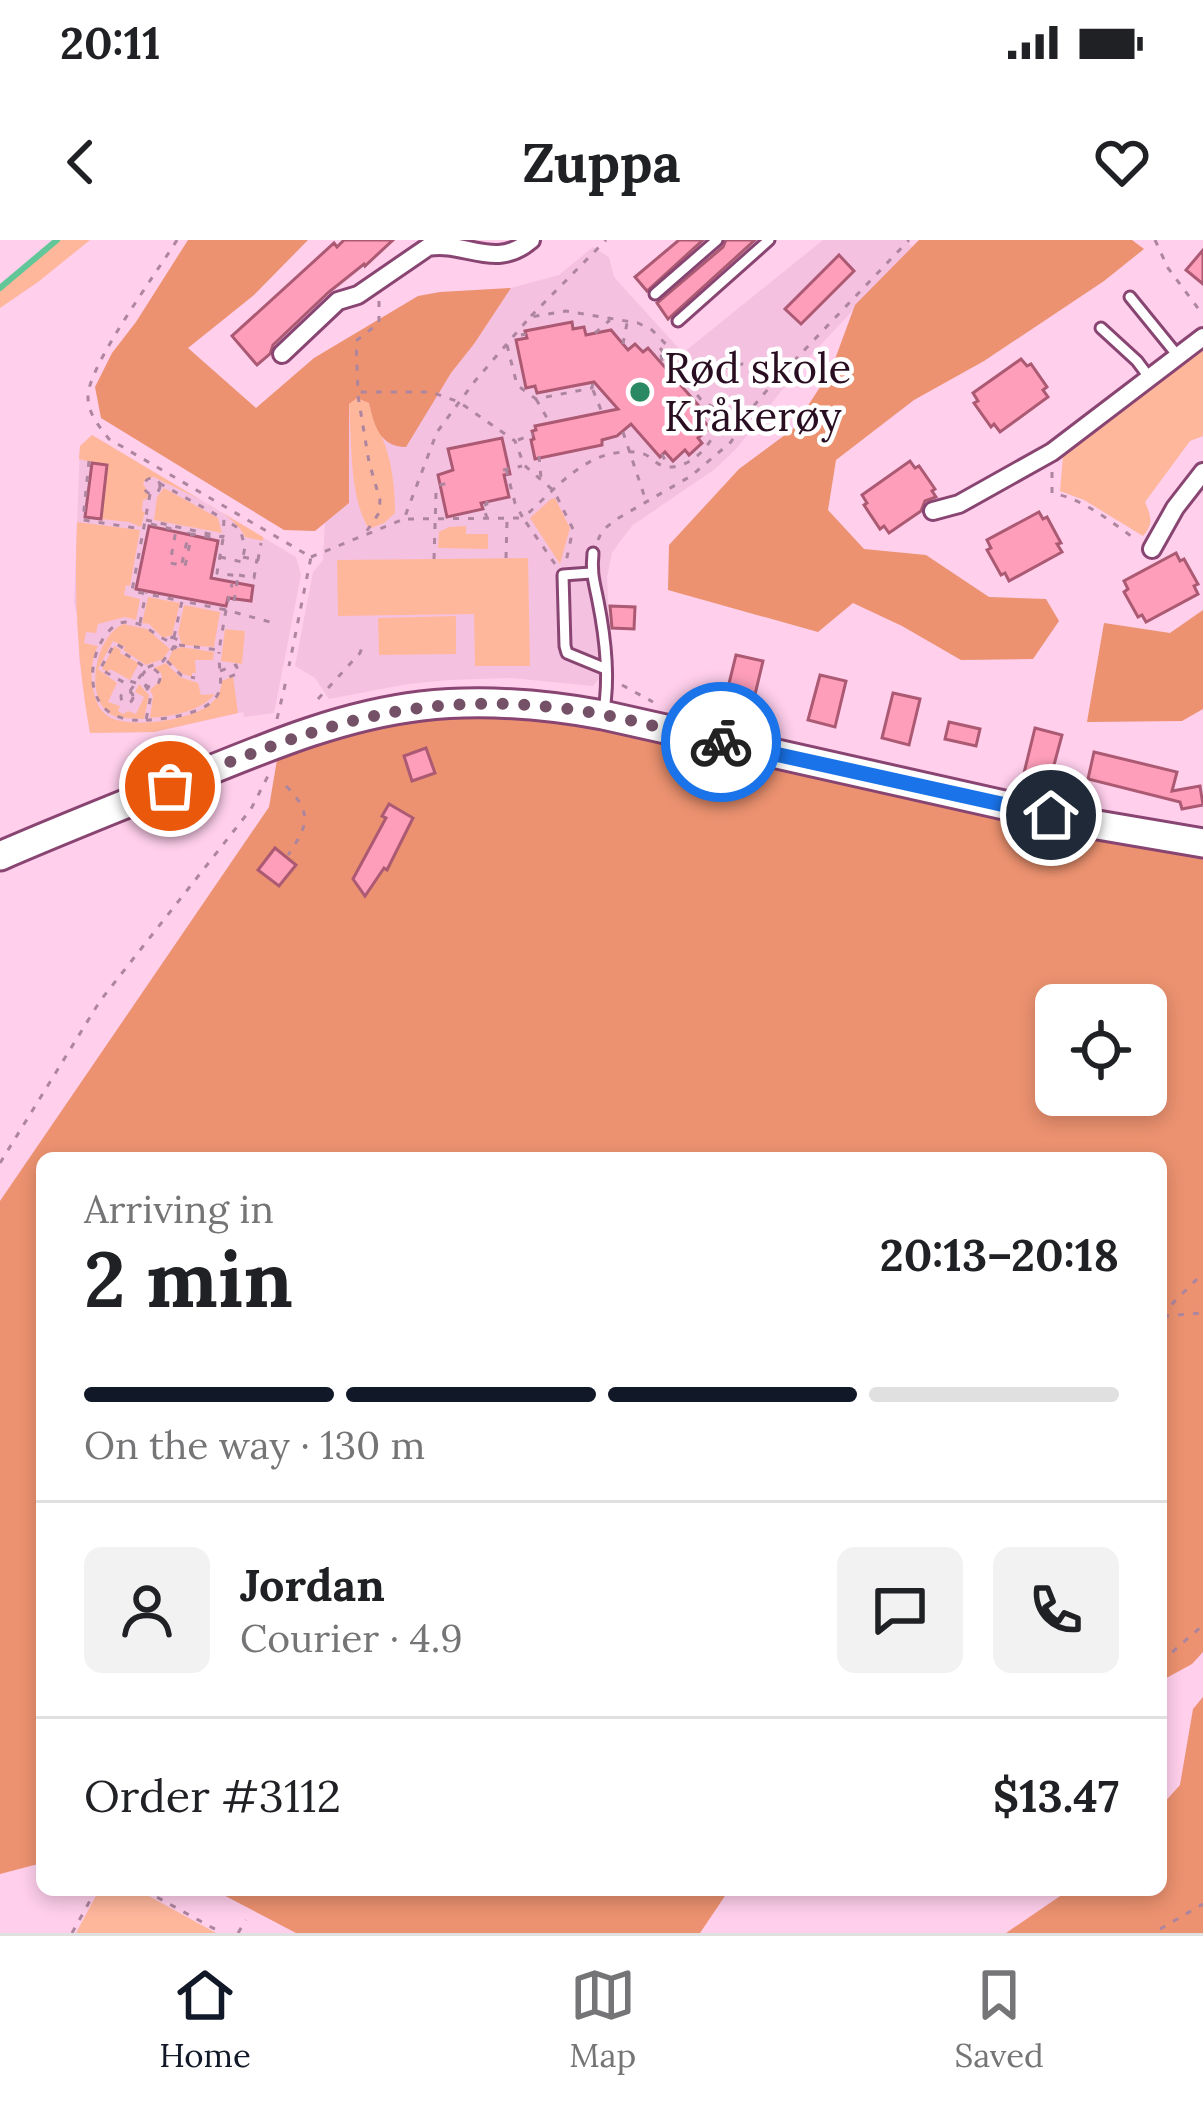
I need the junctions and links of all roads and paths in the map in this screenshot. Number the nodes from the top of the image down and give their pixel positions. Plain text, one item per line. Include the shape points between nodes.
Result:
1 (178, 240) edge
2 (531, 240) edge
3 (606, 240) edge
4 (717, 240) edge
5 (769, 240) edge
6 (908, 240) edge
7 (1155, 240) edge
8 (373, 285) junction
9 (655, 294) dead end
10 (1130, 297) dead end
11 (1203, 315) edge
12 (530, 316) junction
13 (611, 319) junction
14 (678, 321) dead end
15 (627, 322) junction
16 (519, 328) junction
17 (1100, 328) dead end
18 (596, 333) dead end
19 (523, 336) dead end
20 (1203, 337) edge
21 (506, 343) junction
22 (623, 344) dead end
23 (660, 348) dead end
24 (282, 355) dead end
25 (1178, 356) junction
26 (670, 359) junction
27 (662, 362) dead end
28 (596, 377) dead end
29 (1149, 377) junction
30 (774, 382) junction
31 (531, 387) dead end
32 (592, 388) junction
33 (358, 392) junction
34 (532, 398) junction
35 (459, 402) junction
36 (717, 409) junction
37 (704, 411) dead end
38 (603, 415) dead end
39 (746, 415) junction
40 (550, 423) dead end
41 (622, 431) dead end
42 (533, 434) dead end
43 (515, 441) junction
44 (628, 452) junction
45 (1052, 452) junction
46 (662, 454) dead end
47 (539, 456) dead end
48 (88, 461) dead end
49 (684, 463) junction
50 (524, 466) junction
51 (667, 467) junction
52 (1203, 472) edge
53 (692, 476) junction
54 (541, 479) junction
55 (159, 483) junction
56 (449, 483) dead end
57 (554, 491) junction
58 (150, 494) junction
59 (487, 501) dead end
60 (647, 502) junction
61 (933, 511) dead end
62 (523, 518) junction
63 (404, 519) junction
64 (508, 519) junction
65 (224, 520) junction
66 (435, 520) junction
67 (488, 520) junction
68 (148, 521) junction
69 (144, 529) junction
70 (189, 530) junction
71 (220, 537) junction
72 (363, 537) junction
73 (261, 543) dead end
74 (1152, 549) joint
75 (593, 553) joint
76 (220, 557) junction
77 (310, 557) junction
78 (506, 558) dead end
79 (242, 559) junction
80 (257, 559) junction
81 (434, 559) dead end
82 (182, 565) junction
83 (591, 573) junction
84 (563, 575) junction
85 (238, 576) junction
86 (232, 584) dead end
87 (146, 593) junction
88 (182, 601) junction
89 (230, 611) junction
90 (270, 622) dead end
91 (139, 625) junction
92 (175, 637) junction
93 (169, 641) junction
94 (364, 642) dead end
95 (176, 646) junction
96 (219, 650) junction
97 (166, 659) junction
98 (289, 666) dead end
99 (149, 668) junction
100 (606, 669) junction
101 (219, 671) junction
102 (195, 678) dead end
103 (220, 681) junction
104 (286, 681) dead end
105 (136, 683) junction
106 (146, 685) junction
107 (130, 691) dead end
108 (318, 699) dead end
109 (603, 715) junction
110 (146, 720) junction
111 (277, 721) dead end
112 (277, 759) dead end
113 (286, 786) dead end
114 (1203, 843) edge
115 (0, 856) edge
116 (288, 856) dead end
117 (0, 1163) edge
118 (1203, 1273) edge
119 (1167, 1297) edge
120 (1176, 1300) junction
121 (1167, 1309) edge
122 (1203, 1313) edge
123 (1167, 1315) edge
124 (1203, 1625) edge
125 (1167, 1657) edge
126 (93, 1896) edge
127 (155, 1896) edge
128 (1203, 1904) edge
129 (246, 1920) dead end
130 (1160, 1929) dead end
131 (72, 1933) edge
132 (222, 1933) edge
133 (238, 1933) edge

1 - 77 path via 91,374 93,417 133,455
2 - 8 street via 507,254 440,243
3 - 12 path
4 - 9 lane
5 - 14 lane
6 - 30 path
7 - 11 path
8 - 24 street via 338,302
8 - 33 path via 381,313 356,341
10 - 25 lane
12 - 13 path via 566,311
12 - 16 path
13 - 15 path
13 - 18 path
15 - 22 path
15 - 30 path via 652,330 692,371 756,365
16 - 19 path
16 - 21 path
17 - 29 lane
20 - 25 street
21 - 34 path via 517,385
21 - 35 path
23 - 26 path
25 - 29 street
26 - 27 path
26 - 36 path
28 - 32 path
29 - 45 street
30 - 39 path
31 - 34 path
32 - 34 path
32 - 38 path
33 - 35 path via 431,392
33 - 72 path via 380,500
34 - 40 path
35 - 43 path
35 - 63 path via 432,443
36 - 37 path
36 - 39 path
36 - 49 path via 715,437
39 - 53 path
41 - 44 path
42 - 43 path
43 - 50 path
44 - 51 path
44 - 57 path via 584,465
44 - 60 path
45 - 61 street
45 - 74 path via 1052,493
46 - 51 path
47 - 54 path
48 - 69 path via 83,520
49 - 51 path
49 - 53 path
50 - 54 path
50 - 62 path via 505,470
52 - 74 street
53 - 60 path
54 - 57 path
55 - 58 path
55 - 58 path via 146,481
55 - 65 path
56 - 66 path via 439,485
57 - 62 path
57 - 84 path via 573,529
58 - 68 path
59 - 67 path
60 - 75 path via 602,531
62 - 64 path
62 - 84 path
63 - 66 path
63 - 72 path
64 - 67 path
64 - 78 path
65 - 71 path
65 - 79 path via 244,537
66 - 67 path
66 - 81 path
68 - 69 path
68 - 70 path
68 - 82 path via 176,530 170,563
69 - 87 path via 132,591
70 - 71 path
70 - 82 path
71 - 76 path
71 - 82 path via 192,534
72 - 77 path
73 - 80 path
75 - 83 lane
76 - 79 path
76 - 85 path via 218,573
77 - 98 path
79 - 80 path
79 - 85 path
80 - 85 path via 254,578
83 - 84 lane
83 - 100 lane
84 - 100 lane via 567,653
85 - 89 path
86 - 89 path
87 - 88 path
87 - 91 path
88 - 89 path
88 - 92 path
89 - 90 path
89 - 96 path
91 - 93 path
91 - 110 path via 125,621 108,631 93,671 104,711
92 - 93 path
92 - 95 path
93 - 95 path
94 - 108 path
95 - 96 path
95 - 97 path
96 - 101 path
97 - 99 path
97 - 102 path
99 - 105 path
99 - 105 path via 115,643 100,669
99 - 106 path
99 - 106 path via 160,681
100 - 109 lane
101 - 103 path
101 - 103 path via 236,665 239,673
103 - 110 path via 208,704
104 - 111 path
105 - 107 path
106 - 110 path
109 - 114 main road
109 - 115 main road via 485,702 356,718
112 - 117 path via 251,809 100,1001
113 - 116 path via 305,813
118 - 120 path
119 - 120 path
120 - 121 path
122 - 123 path
124 - 125 path
126 - 131 path
127 - 132 path
128 - 130 path
129 - 133 path

